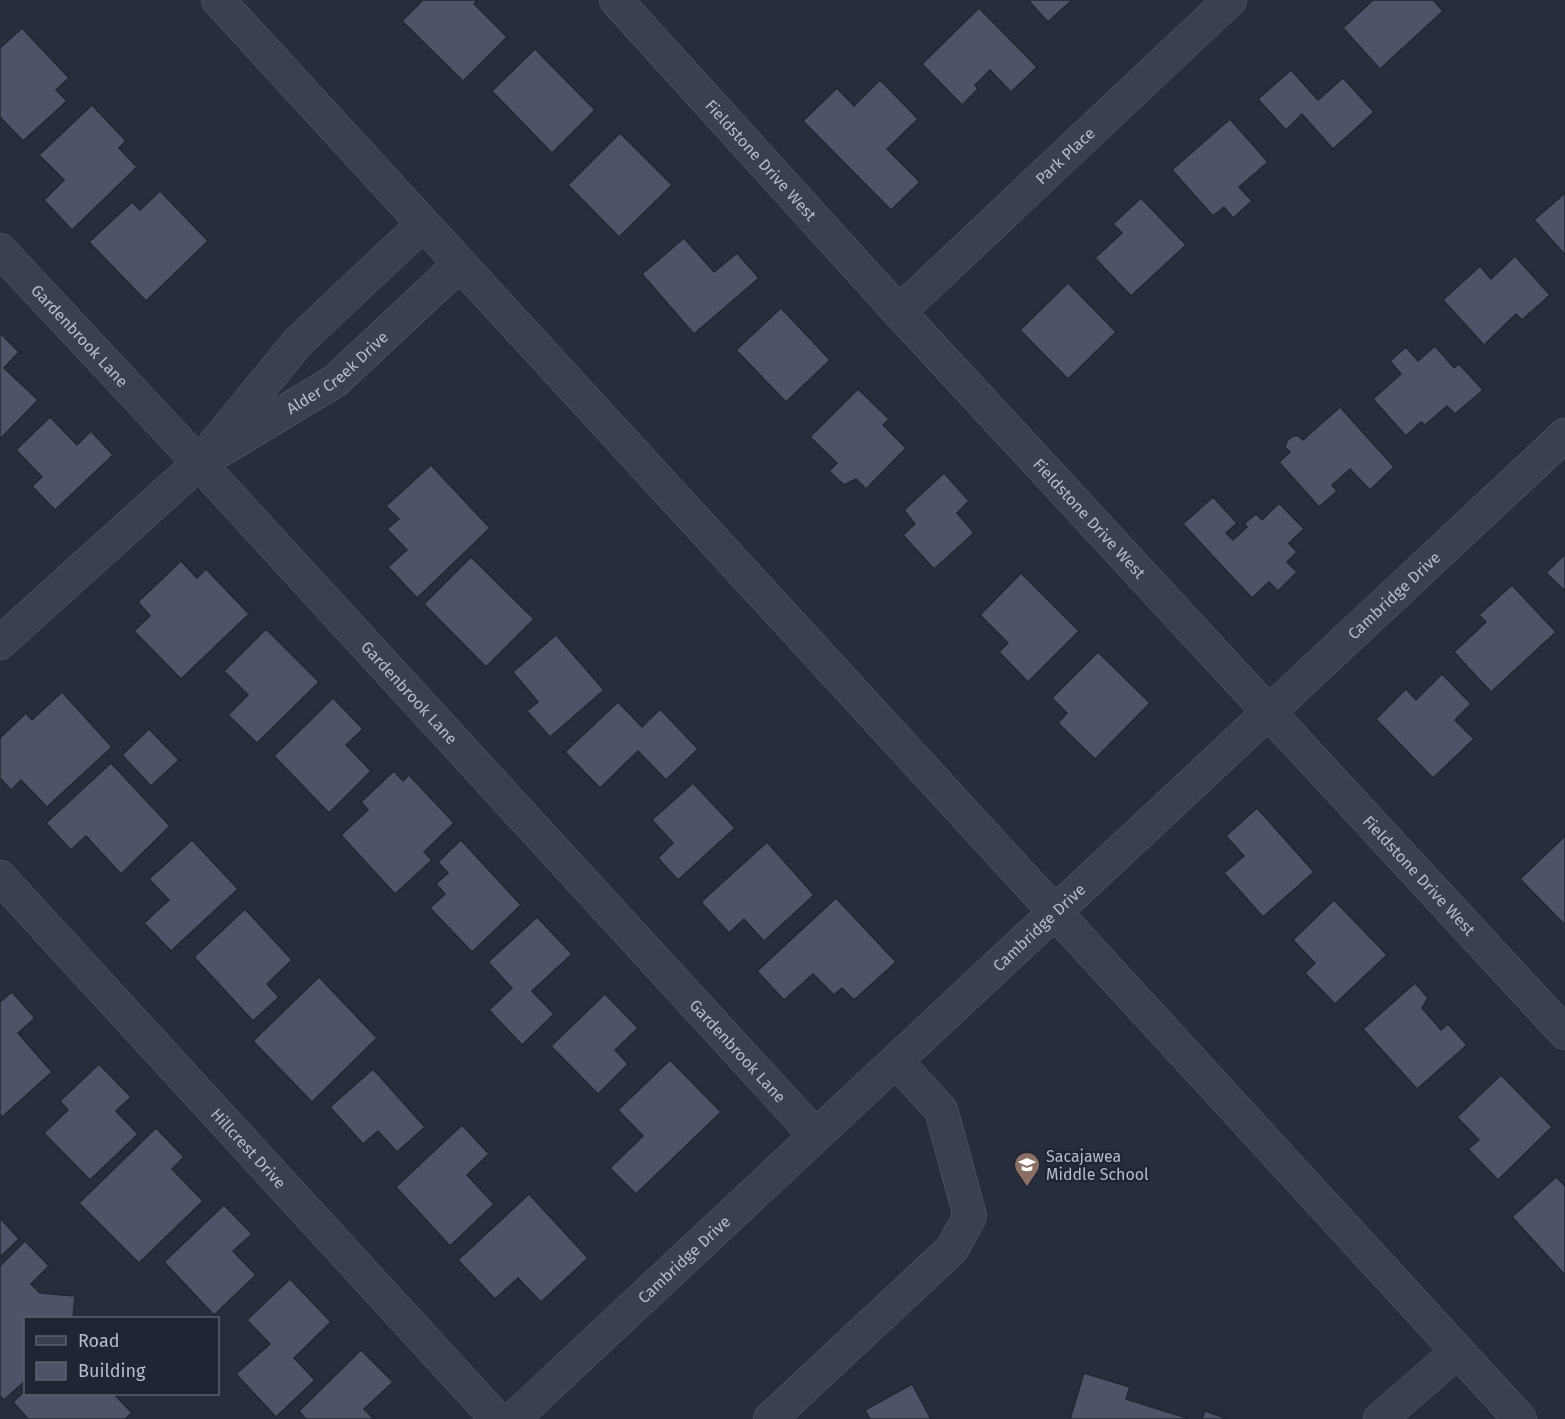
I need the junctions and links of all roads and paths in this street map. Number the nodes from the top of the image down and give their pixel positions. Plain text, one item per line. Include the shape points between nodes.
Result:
1 (218, 0) edge
2 (616, 0) edge
3 (1230, 0) edge
4 (423, 224) junction
5 (0, 250) edge
6 (460, 264) junction
7 (899, 312) junction
8 (1565, 435) edge
9 (199, 464) junction
10 (0, 644) edge
11 (1268, 713) junction
12 (0, 877) edge
13 (1054, 913) junction
14 (1565, 1033) edge
15 (896, 1061) junction
16 (816, 1136) junction
17 (1457, 1352) junction
18 (497, 1419) edge
19 (513, 1419) edge
20 (770, 1419) edge
21 (1380, 1419) edge
22 (1520, 1419) edge

1 - 4 street
2 - 7 street, Fieldstone Drive West
3 - 7 street, Park Place
4 - 6 street
4 - 9 street, Alder Creek Drive via 298,342
5 - 9 street, Gardenbrook Lane
6 - 9 street, Alder Creek Drive via 335,381
6 - 13 street
7 - 11 street, Fieldstone Drive West
8 - 11 street, Cambridge Drive
9 - 10 street, Alder Creek Drive
9 - 16 street, Gardenbrook Lane
11 - 13 street, Cambridge Drive
11 - 14 street, Fieldstone Drive West
12 - 18 street, Hillcrest Drive
13 - 15 street, Cambridge Drive
13 - 17 street
15 - 16 street, Cambridge Drive
15 - 20 street via 941,1110 970,1215 952,1249
16 - 19 street, Cambridge Drive
17 - 21 street
17 - 22 street

